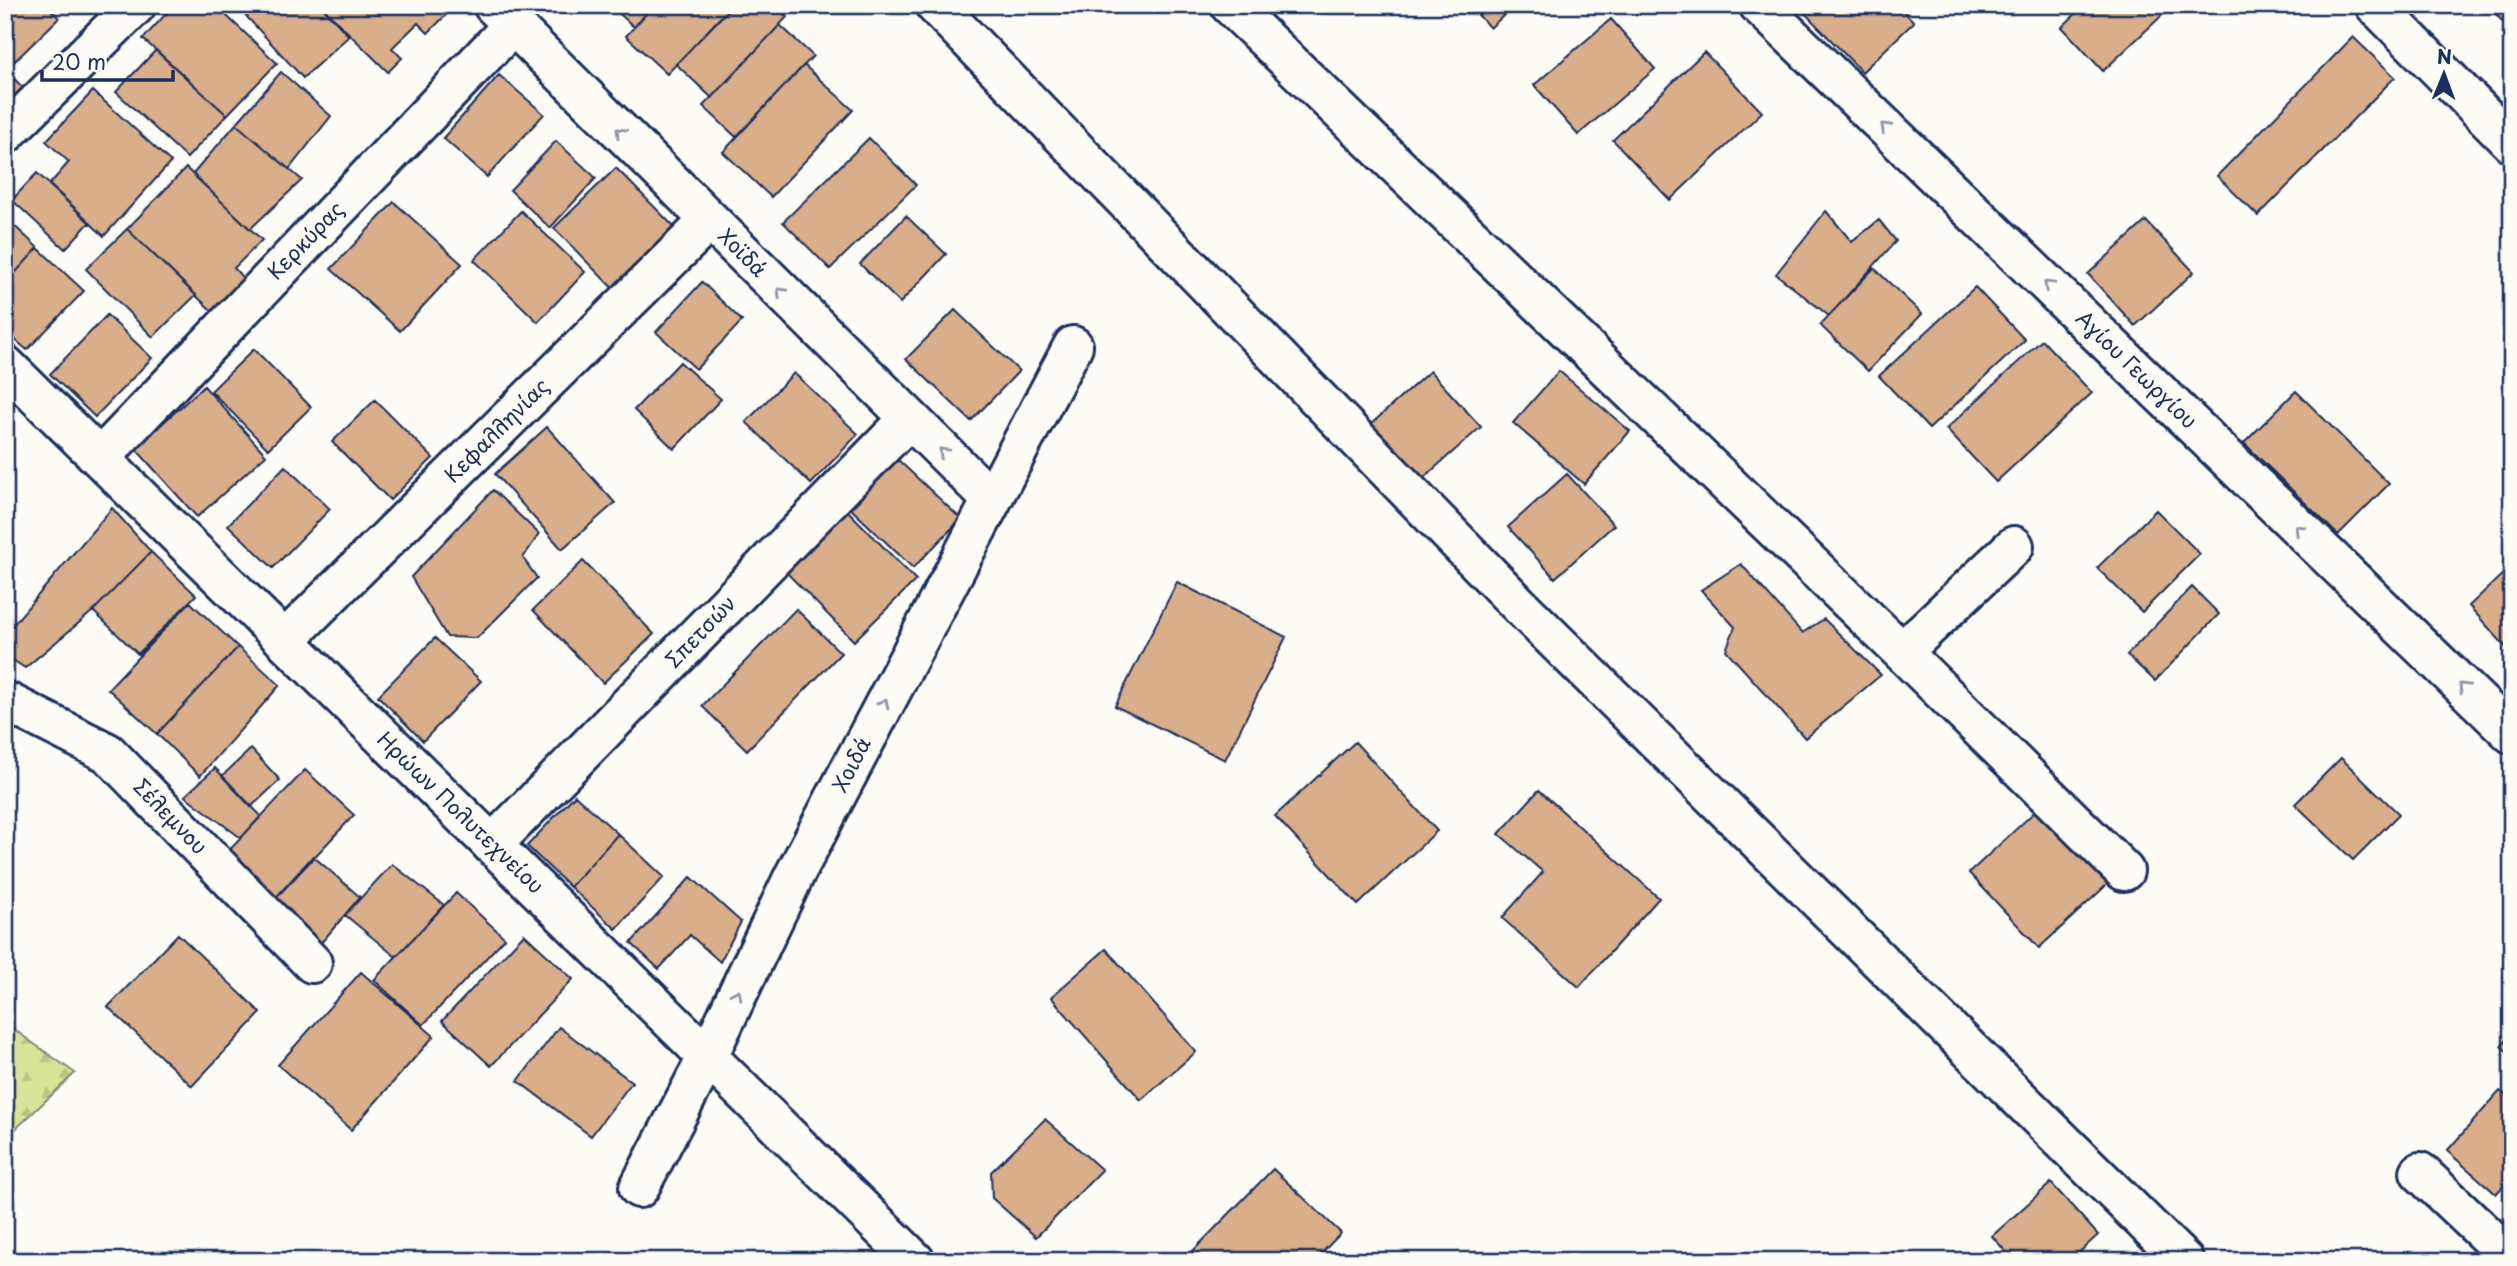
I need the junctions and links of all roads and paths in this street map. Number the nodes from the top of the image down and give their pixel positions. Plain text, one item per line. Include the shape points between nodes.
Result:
1 (136, 5) edge
2 (934, 5) edge
3 (1230, 5) edge
4 (1759, 5) edge
5 (2375, 5) edge
6 (503, 15) edge
7 (5, 134) edge
8 (2512, 144) edge
9 (709, 221) junction
10 (1073, 346) dead end
11 (5, 365) edge
12 (909, 419) junction
13 (100, 458) junction
14 (992, 500) junction
15 (2014, 546) dead end
16 (285, 640) junction
17 (1902, 652) junction
18 (5, 701) edge
19 (2512, 734) edge
20 (492, 845) junction
21 (2124, 871) dead end
22 (312, 963) dead end
23 (708, 1056) junction
24 (2420, 1172) dead end
25 (639, 1188) dead end
26 (2512, 1259) edge
27 (915, 1261) edge
28 (2184, 1261) edge

1 - 7 street
2 - 28 street via 1520,606
3 - 17 street
19 -> 4 street, Αγίου Γεωργίου
5 - 8 street
9 -> 6 street, Χοϊδά
6 - 13 street, Κερκύρας
12 -> 9 street, Χοϊδά
9 - 16 street, Κεφαλληνίας
10 - 14 street, Χοιδά
11 - 13 street, Ηρώων Πολυτεχνείου
14 -> 12 street, Χοϊδά
12 - 20 street, Σπετσών
13 - 16 street, Ηρώων Πολυτεχνείου
23 -> 14 street, Χοιδά via 800,864
15 - 17 street
16 - 20 street, Ηρώων Πολυτεχνείου
17 - 21 street
18 - 22 street, Σέλεμνου via 108,753
20 - 23 street, Ηρώων Πολυτεχνείου
23 - 25 street, Χοιδά
23 - 27 street, Ηρώων Πολυτεχνείου
24 - 26 street

